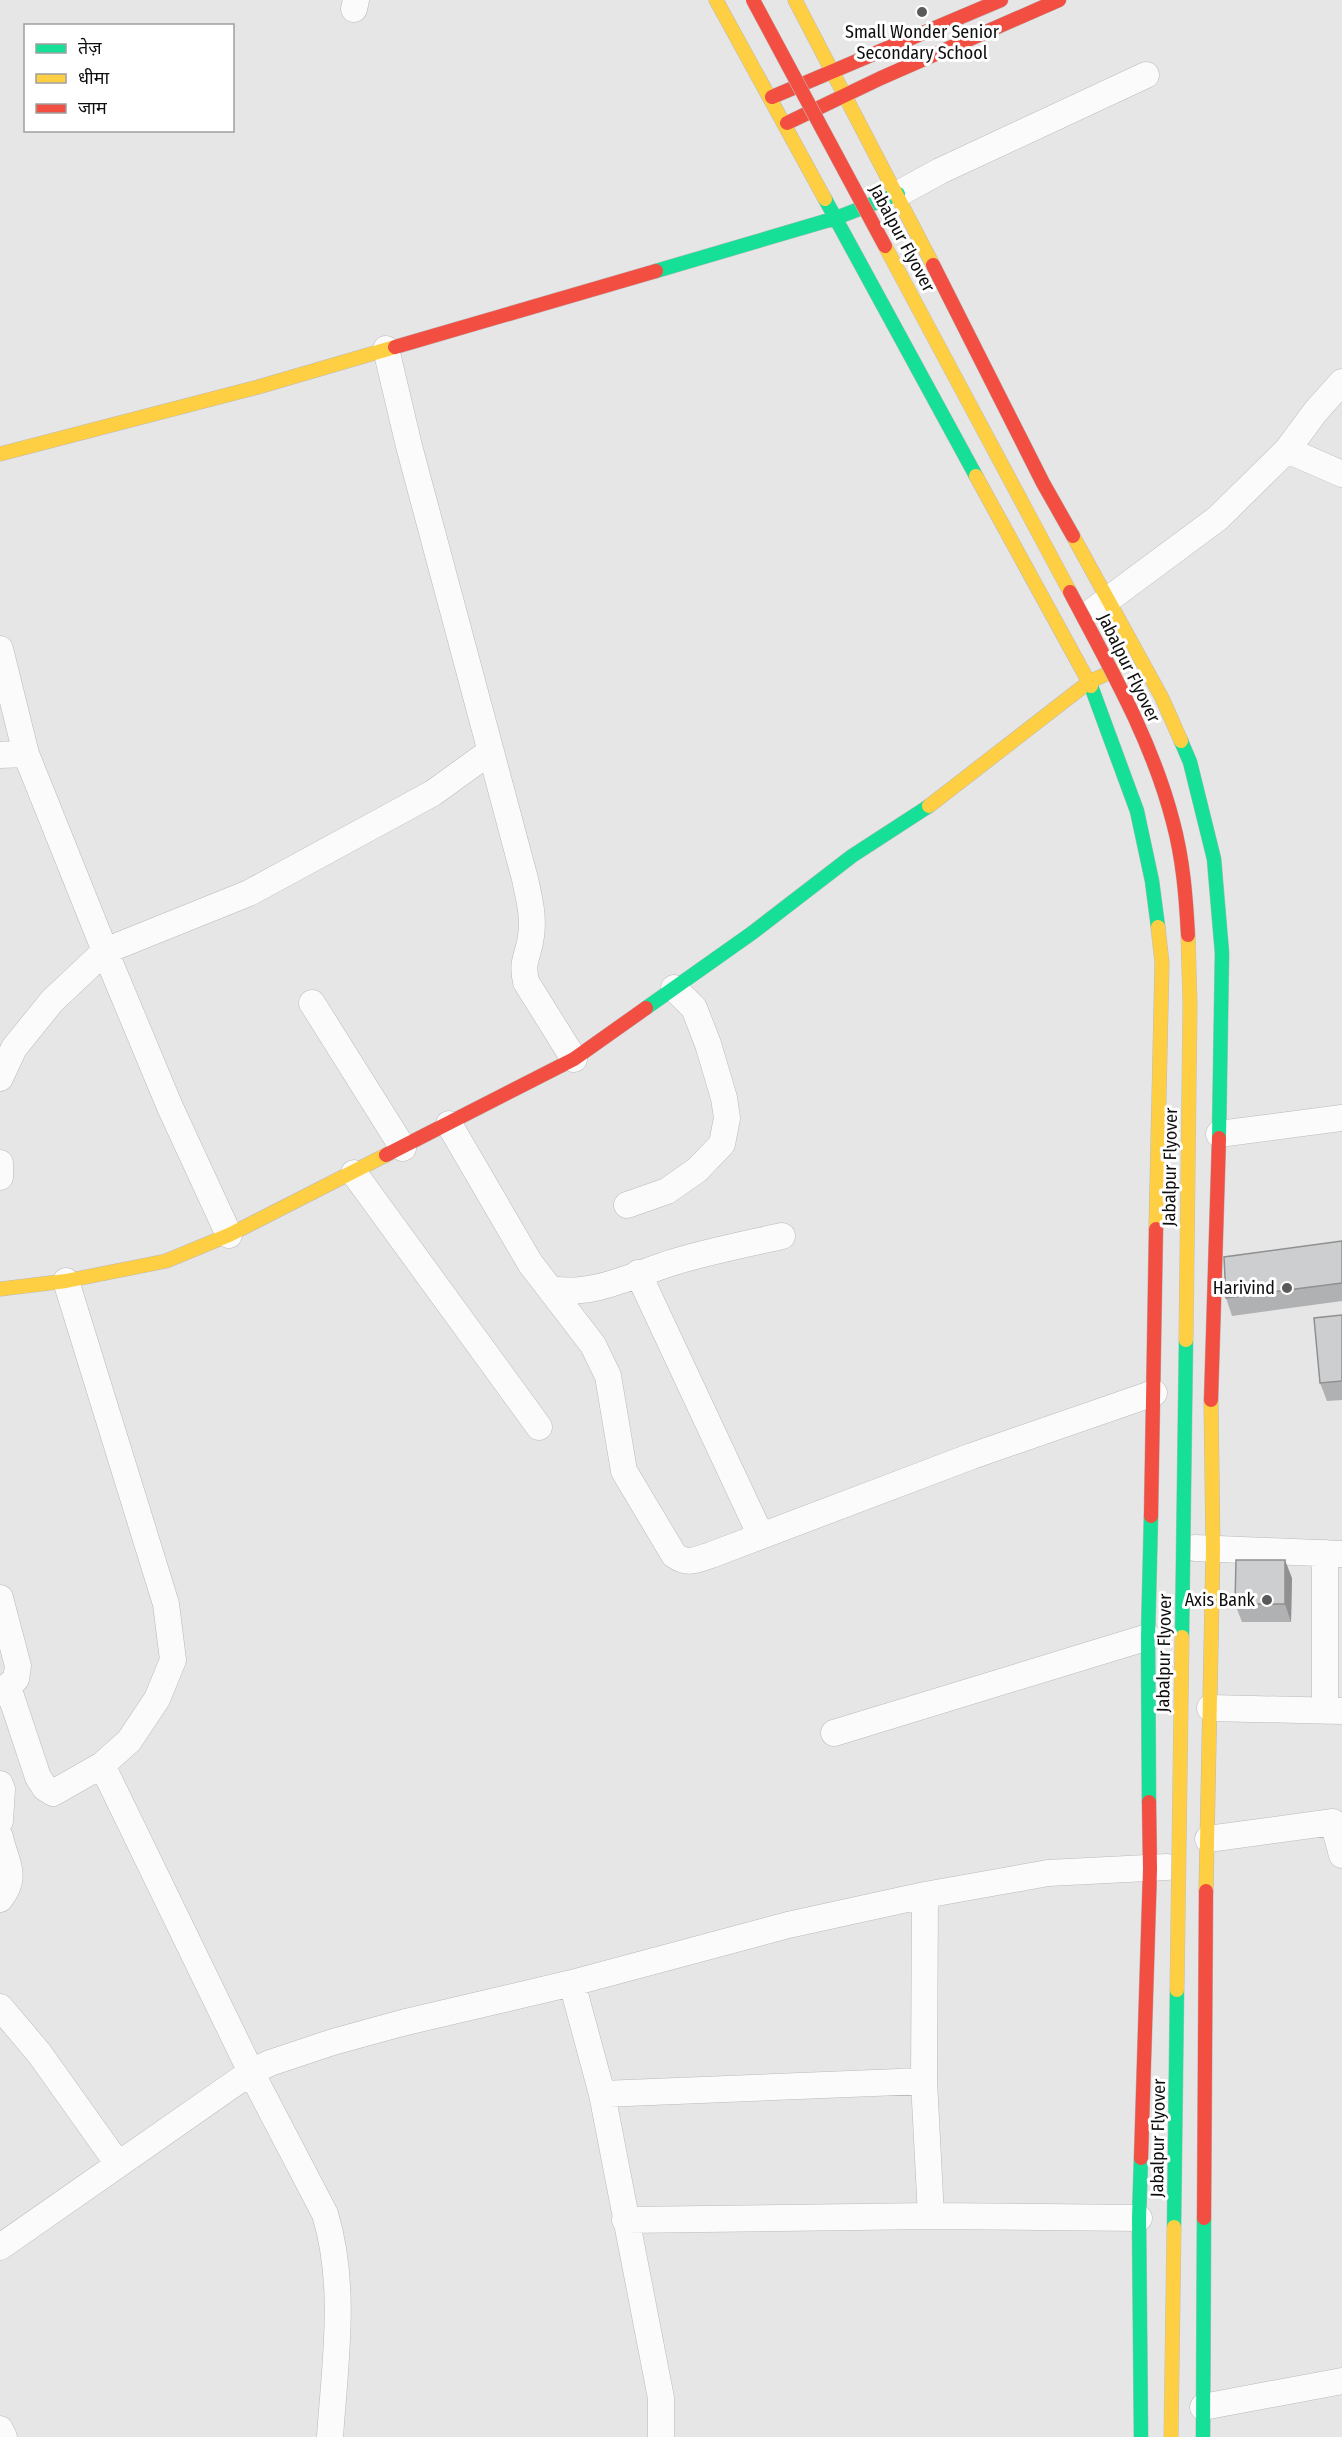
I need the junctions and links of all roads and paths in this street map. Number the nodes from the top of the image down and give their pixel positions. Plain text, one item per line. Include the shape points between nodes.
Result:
1 (716, 0) edge
2 (753, 0) edge
3 (795, 0) edge
4 (1001, 0) edge
5 (1059, 0) edge
6 (834, 70) junction
7 (1146, 75) dead end
8 (846, 94) junction
9 (771, 98) junction
10 (785, 124) junction
11 (898, 194) junction
12 (836, 218) junction
13 (386, 349) junction
14 (1342, 382) edge
15 (1287, 450) junction
16 (0, 454) edge
17 (1342, 474) edge
18 (1108, 600) junction
19 (1060, 631) junction
20 (0, 649) edge
21 (1140, 659) junction
22 (1089, 682) junction
23 (491, 750) junction
24 (26, 754) junction
25 (0, 755) edge
26 (105, 951) junction
27 (674, 988) junction
28 (312, 1003) dead end
29 (574, 1059) junction
30 (0, 1078) edge
31 (1342, 1118) edge
32 (449, 1124) junction
33 (1219, 1134) junction
34 (404, 1148) junction
35 (0, 1164) edge
36 (354, 1173) junction
37 (0, 1176) edge
38 (627, 1206) dead end
39 (229, 1235) junction
40 (782, 1236) dead end
41 (638, 1273) junction
42 (66, 1281) junction
43 (0, 1289) edge
44 (551, 1289) junction
45 (1154, 1393) junction
46 (539, 1426) dead end
47 (761, 1536) junction
48 (1150, 1543) junction
49 (1213, 1550) junction
50 (1334, 1554) edge
51 (0, 1598) edge
52 (1148, 1637) junction
53 (4, 1690) edge
54 (1210, 1708) junction
55 (1333, 1711) edge
56 (834, 1733) dead end
57 (102, 1765) junction
58 (0, 1784) edge
59 (0, 1821) edge
60 (0, 1837) edge
61 (1208, 1839) junction
62 (1342, 1855) edge
63 (1206, 1864) junction
64 (1150, 1869) junction
65 (925, 1895) junction
66 (0, 1899) edge
67 (572, 1983) junction
68 (0, 2007) edge
69 (251, 2072) junction
70 (924, 2081) junction
71 (602, 2094) junction
72 (118, 2164) junction
73 (931, 2216) junction
74 (1139, 2218) junction
75 (625, 2220) junction
76 (4, 2237) edge
77 (1342, 2381) edge
78 (1203, 2407) junction
79 (0, 2429) edge
80 (4, 2437) edge
81 (330, 2437) edge
82 (661, 2437) edge
83 (1141, 2437) edge
84 (1171, 2437) edge
85 (1203, 2437) edge

1 - 9 main road
2 - 84 main road, Jabalpur Flyover, bridge via 1127,699 1157,770 1177,837 1189,921 1190,1004
3 - 6 main road
4 - 6 main road
5 - 8 main road
6 - 8 main road
6 - 9 main road
7 - 11 street
8 - 10 main road
8 - 11 main road
9 - 10 main road
10 - 12 main road
11 - 12 main road
11 - 18 main road via 1043,483
12 - 13 main road
12 - 19 main road
13 - 16 main road via 258,387
13 - 23 street
14 - 15 street
15 - 17 street
15 - 18 street via 1218,518
18 - 19 street
18 - 21 main road
19 - 22 main road
20 - 24 street
21 - 22 main road
21 - 33 main road via 1190,762 1214,859 1222,953
22 - 27 main road via 938,800 852,856
22 - 45 main road via 1137,811 1152,881 1162,963
23 - 26 street via 433,793 249,892
23 - 29 street via 532,913 531,937 524,958 526,982
24 - 25 street
24 - 26 street
26 - 30 street via 52,1001 14,1048
26 - 39 street
27 - 29 main road
27 - 38 street via 694,1008 708,1044 727,1118 722,1144 697,1170 667,1191
28 - 34 street
29 - 32 main road
31 - 33 street
32 - 34 main road
32 - 44 street via 500,1215
33 - 49 main road via 1211,1385
34 - 36 main road
35 - 37 street
36 - 39 main road
36 - 46 street
39 - 42 main road via 166,1261
40 - 41 street
41 - 44 street via 582,1291
41 - 47 street
42 - 43 main road
42 - 57 street via 166,1604 173,1660 157,1699 129,1741
44 - 47 street via 593,1345 608,1376 624,1471 674,1554 683,1561 694,1560
45 - 47 street via 972,1456
45 - 48 main road
48 - 49 street
48 - 52 main road
49 - 50 street
49 - 54 main road
50 - 55 street
51 - 53 street via 18,1666 16,1678
52 - 56 street
52 - 64 main road
53 - 57 street via 45,1788 53,1793
54 - 55 street
54 - 61 main road
57 - 69 street
58 - 59 street
60 - 66 street via 10,1875
61 - 62 street via 1333,1822
61 - 63 main road
63 - 64 street
63 - 78 main road
64 - 65 street via 1048,1873
64 - 74 main road
65 - 67 street via 788,1925
65 - 70 street
67 - 69 street via 356,2035
67 - 71 street
68 - 72 street via 39,2053
69 - 72 street
69 - 81 street via 325,2214 332,2237 339,2289
70 - 71 street
70 - 73 street
71 - 75 street
72 - 76 street
73 - 74 street
73 - 75 street
74 - 83 main road
75 - 82 street via 661,2398
77 - 78 street
78 - 85 main road
79 - 80 street

